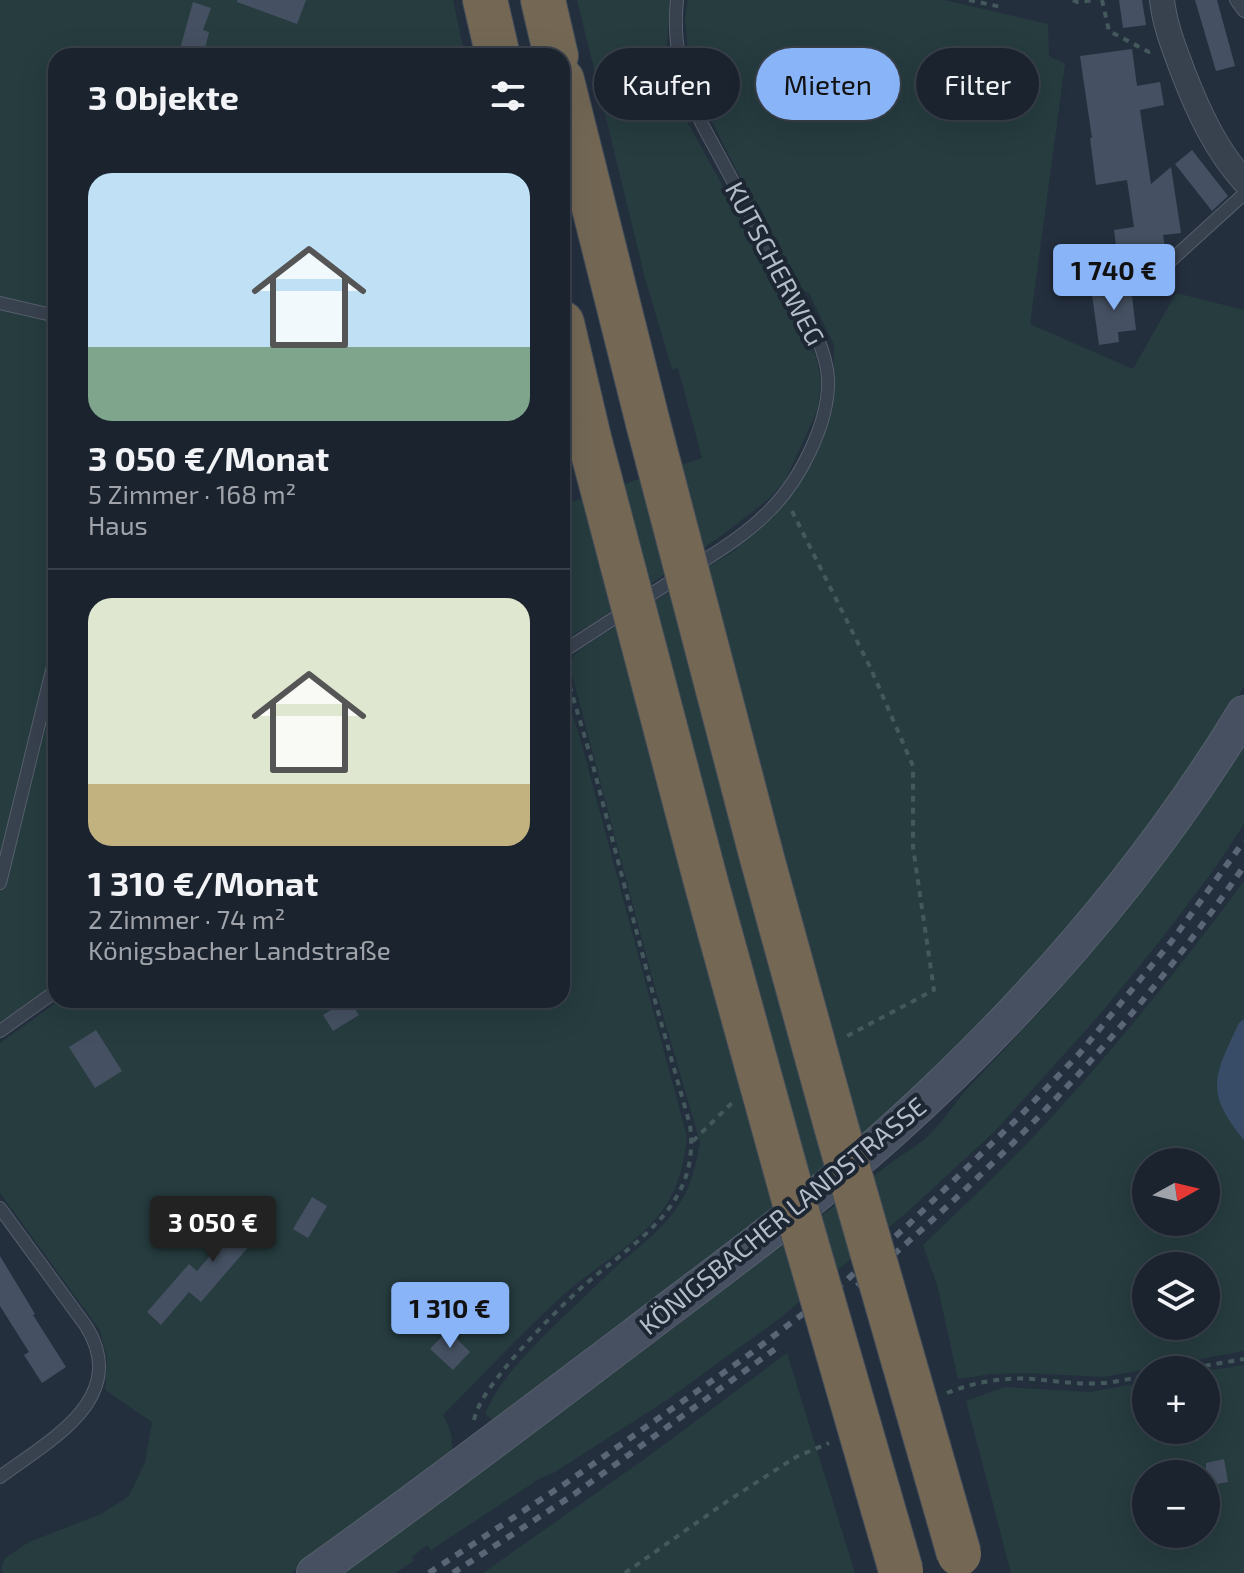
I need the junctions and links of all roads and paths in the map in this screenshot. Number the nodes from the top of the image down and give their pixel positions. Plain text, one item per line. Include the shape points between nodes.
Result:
1 (485, 0) edge
2 (543, 0) edge
3 (677, 0) edge
4 (969, 0) edge
5 (1073, 0) edge
6 (1099, 0) edge
7 (1162, 0) edge
8 (1236, 0) edge
9 (987, 2) edge
10 (1001, 7) dead end
11 (1244, 11) edge
12 (496, 48) edge
13 (554, 48) edge
14 (1175, 50) junction
15 (570, 112) edge
16 (1244, 181) edge
17 (1244, 194) edge
18 (1156, 274) dead end
19 (0, 303) edge
20 (48, 314) edge
21 (570, 357) edge
22 (784, 494) junction
23 (570, 647) edge
24 (48, 687) edge
25 (570, 687) edge
26 (1244, 713) edge
27 (0, 883) edge
28 (48, 997) edge
29 (0, 1031) edge
30 (839, 1040) dead end
31 (737, 1098) dead end
32 (692, 1141) junction
33 (0, 1208) edge
34 (1244, 1359) edge
35 (1220, 1363) edge
36 (478, 1454) junction
37 (0, 1477) edge
38 (964, 1567) edge
39 (902, 1572) edge
40 (314, 1573) edge

1 - 12 highway
2 - 13 highway
3 - 22 lane, KUTSCHERWEG via 677,41 688,95 825,356 824,411 810,450
4 - 9 path
5 - 6 path
6 - 14 path via 1109,31 1149,52
7 - 14 street
8 - 11 lane
9 - 10 path
14 - 16 street via 1198,112
15 - 38 highway, bridge via 762,858
17 - 18 lane
19 - 20 lane
21 - 39 highway, bridge via 707,886
22 - 23 lane, KUTSCHERWEG via 740,537
22 - 30 path via 913,766 913,847 934,990
24 - 27 lane
25 - 32 path
26 - 36 main road, KÖNIGSBACHER LANDSTRASSE via 1111,904 969,1059 824,1188
28 - 29 lane
31 - 32 path
32 - 36 path via 686,1176 658,1224 582,1288 498,1376 475,1416
33 - 37 lane via 94,1339 100,1366 98,1383 78,1416
34 - 35 path
36 - 40 main road, KÖNIGSBACHER LANDSTRASSE

